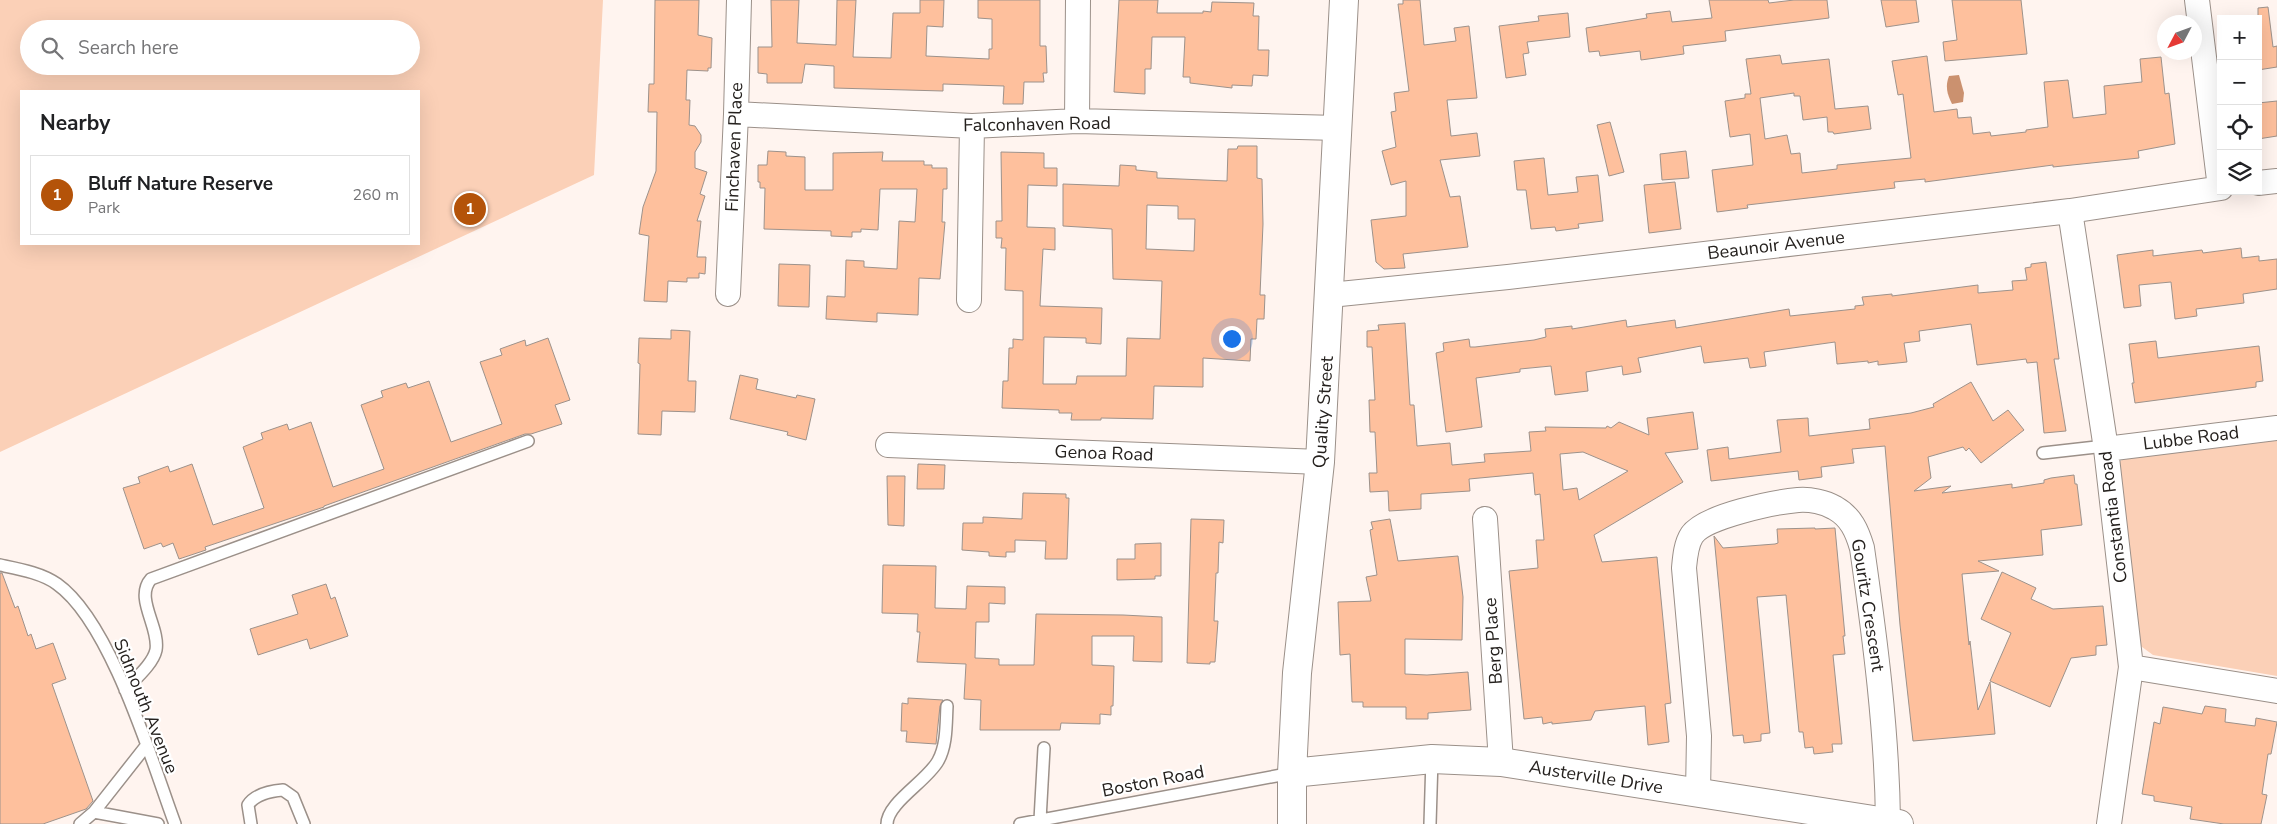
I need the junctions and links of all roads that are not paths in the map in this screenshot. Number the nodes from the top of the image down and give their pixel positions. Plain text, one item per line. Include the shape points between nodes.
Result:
1 (739, 0) edge
2 (1078, 0) edge
3 (1344, 0) edge
4 (2197, 0) edge
5 (736, 114) junction
6 (1077, 121) junction
7 (972, 126) junction
8 (1338, 128) junction
9 (2217, 163) edge
10 (2277, 181) edge
11 (2262, 183) edge
12 (2217, 188) edge
13 (2070, 211) junction
14 (728, 294) dead end
15 (1330, 295) junction
16 (969, 300) dead end
17 (2277, 428) edge
18 (528, 441) dead end
19 (888, 445) dead end
20 (2105, 447) junction
21 (2042, 453) dead end
22 (1320, 462) junction
23 (1485, 519) dead end
24 (0, 565) edge
25 (2131, 668) junction
26 (125, 690) junction
27 (2277, 691) edge
28 (947, 706) dead end
29 (146, 746) junction
30 (1044, 748) dead end
31 (1432, 759) junction
32 (1501, 762) junction
33 (1292, 773) junction
34 (1698, 793) junction
35 (94, 812) junction
36 (1040, 820) junction
37 (1893, 823) edge
38 (80, 824) edge
39 (158, 824) edge
40 (175, 824) edge
41 (251, 824) edge
42 (304, 824) edge
43 (887, 824) edge
44 (1020, 824) edge
45 (1292, 824) edge
46 (1430, 824) edge
47 (2109, 824) edge

1 - 5 street, Finchaven Place
2 - 6 street
3 - 8 street, Quality Street
4 - 9 street
5 - 7 street, Falconhaven Road
5 - 14 street, Finchaven Place
6 - 7 street, Falconhaven Road
6 - 8 street, Falconhaven Road
7 - 16 street
8 - 15 street, Quality Street
10 - 11 street
12 - 13 street, Beaunoir Avenue
13 - 15 street, Beaunoir Avenue
13 - 20 street, Constantia Road
15 - 22 street, Quality Street
17 - 20 street, Lubbe Road
18 - 26 lane via 151,579 145,586 145,595 156,642 155,652
19 - 22 street, Genoa Road
20 - 21 lane
20 - 25 street, Constantia Road
22 - 33 street, Quality Street via 1297,673
23 - 32 street, Berg Place
24 - 26 lane, Sidmouth Avenue via 56,583 78,602
25 - 27 street
25 - 47 street, Constantia Road
26 - 29 lane, Sidmouth Avenue
28 - 43 lane via 943,748 938,761 891,810
29 - 35 lane
29 - 40 lane, Sidmouth Avenue
30 - 36 lane
31 - 32 street, Austerville Drive
31 - 33 street, Austerville Drive
31 - 46 lane
32 - 34 street, Austerville Drive
33 - 36 lane, Boston Road
33 - 45 street, Quality Street
34 - 37 street, Austerville Drive
34 - 37 street, Gouritz Crescent via 1700,736 1684,568 1692,535 1719,516 1799,500 1818,501 1847,515 1862,548 1877,657
35 - 38 lane
35 - 39 lane
36 - 44 lane, Boston Road
41 - 42 lane via 250,801 267,792 283,790 292,798

